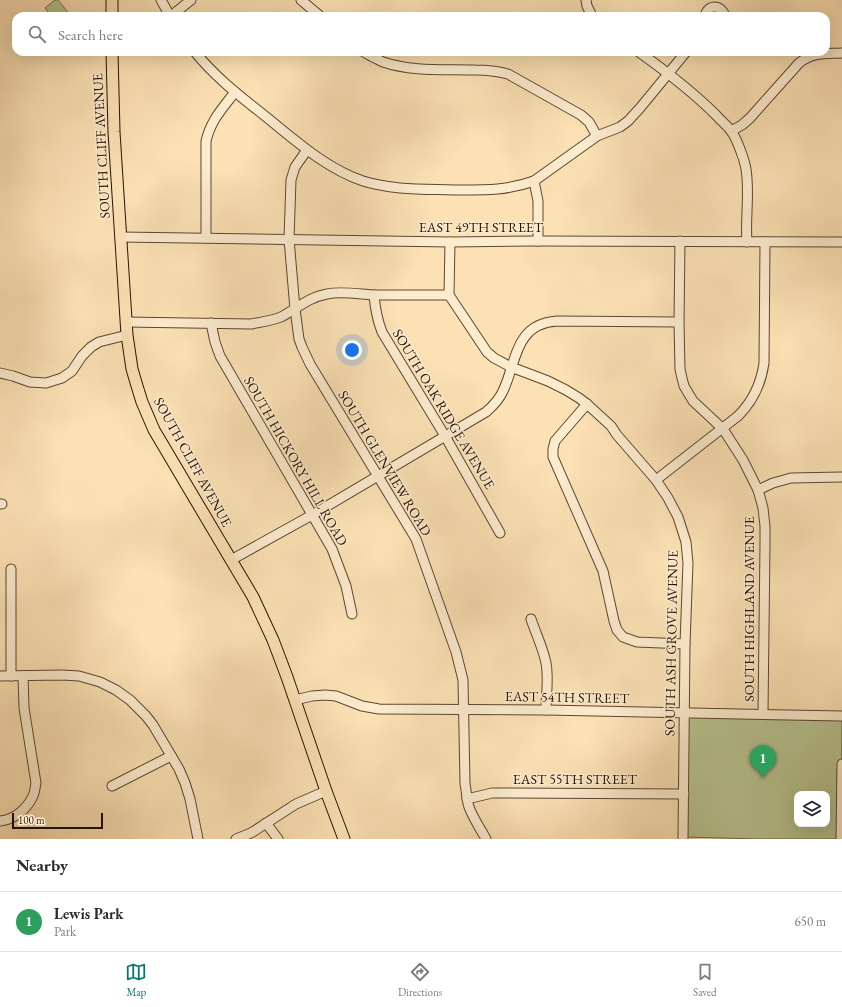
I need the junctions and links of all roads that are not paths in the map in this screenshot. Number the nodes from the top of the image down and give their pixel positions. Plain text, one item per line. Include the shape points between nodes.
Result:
1 (112, 0) edge
2 (161, 0) edge
3 (191, 0) edge
4 (301, 0) edge
5 (586, 0) edge
6 (112, 12) edge
7 (168, 12) edge
8 (175, 12) edge
9 (315, 12) edge
10 (590, 12) edge
11 (706, 12) edge
12 (724, 12) edge
13 (830, 53) edge
14 (842, 53) edge
15 (112, 56) edge
16 (198, 56) edge
17 (371, 56) edge
18 (645, 56) edge
19 (683, 56) edge
20 (812, 56) edge
21 (669, 73) junction
22 (235, 92) junction
23 (731, 132) junction
24 (597, 136) junction
25 (307, 150) junction
26 (534, 180) junction
27 (121, 237) junction
28 (206, 238) junction
29 (289, 239) junction
30 (538, 241) junction
31 (680, 241) junction
32 (450, 242) junction
33 (747, 242) junction
34 (765, 242) junction
35 (842, 242) edge
36 (449, 294) junction
37 (374, 295) junction
38 (295, 309) junction
39 (126, 322) junction
40 (679, 322) junction
41 (211, 323) junction
42 (127, 335) junction
43 (511, 367) junction
44 (0, 374) edge
45 (587, 404) junction
46 (723, 429) junction
47 (445, 436) junction
48 (378, 476) junction
49 (842, 477) edge
50 (656, 480) junction
51 (758, 490) junction
52 (312, 515) junction
53 (500, 533) dead end
54 (231, 560) junction
55 (11, 569) dead end
56 (352, 614) dead end
57 (531, 619) dead end
58 (685, 644) junction
59 (0, 676) edge
60 (11, 676) junction
61 (23, 676) junction
62 (295, 700) junction
63 (464, 710) junction
64 (546, 710) junction
65 (684, 713) junction
66 (763, 714) junction
67 (842, 716) edge
68 (171, 756) junction
69 (842, 764) edge
70 (112, 786) dead end
71 (326, 791) junction
72 (684, 794) junction
73 (842, 794) edge
74 (467, 799) junction
75 (0, 821) edge
76 (266, 823) junction
77 (198, 839) edge
78 (236, 839) edge
79 (278, 839) edge
80 (344, 839) edge
81 (486, 839) edge
82 (683, 839) edge
83 (841, 839) edge

1 - 6 main road
2 - 7 street
3 - 8 street
4 - 9 street
5 - 10 street
11 - 12 street via 716,7
13 - 14 street
15 - 27 main road, SOUTH CLIFF AVENUE
16 - 22 street
17 - 24 street via 408,68 498,71 508,74 581,115 589,122
18 - 21 street
19 - 21 street
20 - 23 street via 799,63 750,118
21 - 23 street
21 - 24 street via 628,121
22 - 25 street
22 - 28 street via 216,117 206,141
23 - 33 street via 741,152 745,168 748,189
24 - 26 street
25 - 26 street via 342,172 395,188 489,190 511,188
25 - 29 street, SOUTH GLENVIEW ROAD via 295,167 291,180
26 - 30 street via 538,201
27 - 28 street, EAST 49TH STREET
27 - 39 main road, SOUTH CLIFF AVENUE
28 - 29 street, EAST 49TH STREET
29 - 32 street, EAST 49TH STREET
29 - 38 street, SOUTH GLENVIEW ROAD
30 - 31 street, EAST 49TH STREET
30 - 32 street, EAST 49TH STREET
31 - 33 street, EAST 49TH STREET
31 - 40 street, SOUTH HIGHLAND AVENUE
32 - 36 street
33 - 34 street, EAST 49TH STREET
34 - 35 street, EAST 49TH STREET
34 - 46 street via 762,373 751,401
36 - 37 street
36 - 43 street, SOUTH ASH GROVE AVENUE via 486,352
37 - 38 street via 328,293 312,298
37 - 47 street, SOUTH OAK RIDGE AVENUE via 375,312 382,332
38 - 41 street via 265,322
38 - 48 street, SOUTH GLENVIEW ROAD via 306,357
39 - 41 street
39 - 42 main road, SOUTH CLIFF AVENUE
40 - 43 street via 543,323 524,337
40 - 46 street, SOUTH HIGHLAND AVENUE via 680,370 684,386 696,405
41 - 52 street, SOUTH HICKORY HILL ROAD via 214,342 220,356
42 - 44 street via 99,342 82,356 72,372 46,383 30,382
42 - 54 main road, SOUTH CLIFF AVENUE via 132,370 147,416
43 - 45 street, SOUTH ASH GROVE AVENUE via 548,381
43 - 47 street via 503,392 491,408
45 - 50 street, SOUTH ASH GROVE AVENUE via 611,426
45 - 58 street via 555,441 553,457 603,571 614,621 623,637 637,642
46 - 50 street
46 - 51 street, SOUTH HIGHLAND AVENUE
47 - 48 street
47 - 53 street, SOUTH OAK RIDGE AVENUE
48 - 52 street
48 - 63 street, SOUTH GLENVIEW ROAD via 416,539 456,652 463,680
49 - 51 street via 791,478
50 - 58 street, SOUTH ASH GROVE AVENUE via 674,509 686,542 688,563
51 - 66 street, SOUTH HIGHLAND AVENUE via 765,526
52 - 54 street
52 - 56 street, SOUTH HICKORY HILL ROAD via 332,549 346,586
54 - 62 main road, SOUTH CLIFF AVENUE via 273,640
55 - 60 street
57 - 64 street via 546,664
58 - 65 street, SOUTH ASH GROVE AVENUE
59 - 60 street
60 - 61 street
61 - 68 street via 79,676 108,686 130,700 146,716 154,725
61 - 75 street via 24,708 36,783 27,806 18,814
62 - 63 street, EAST 54TH STREET via 324,695 379,709
62 - 71 main road, SOUTH CLIFF AVENUE
63 - 64 street, EAST 54TH STREET
63 - 74 street, SOUTH GLENVIEW ROAD
64 - 65 street, EAST 54TH STREET
65 - 66 street, EAST 54TH STREET
65 - 72 street, SOUTH ASH GROVE AVENUE
66 - 67 street, EAST 54TH STREET
68 - 70 street
68 - 77 street via 179,769 190,799
69 - 73 street
71 - 76 street via 296,804
71 - 80 main road, SOUTH CLIFF AVENUE
72 - 74 street, EAST 55TH STREET via 492,793
72 - 82 street, SOUTH ASH GROVE AVENUE
73 - 83 street
74 - 81 street, SOUTH GLENVIEW ROAD
76 - 78 street
76 - 79 street

